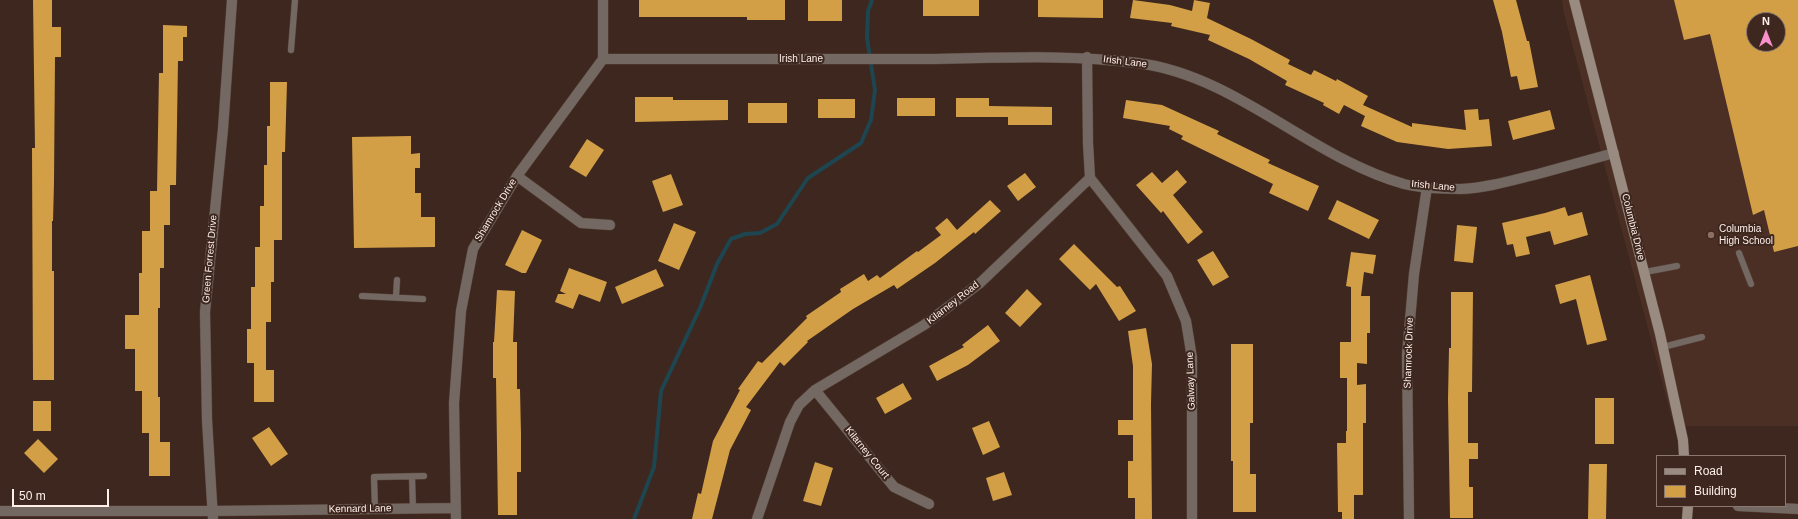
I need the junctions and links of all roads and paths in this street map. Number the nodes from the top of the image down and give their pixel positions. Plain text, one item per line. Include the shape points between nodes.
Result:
1 (232, 0) edge
2 (296, 0) edge
3 (603, 0) edge
4 (1574, 0) edge
5 (291, 50) dead end
6 (1087, 57) junction
7 (603, 59) junction
8 (1614, 153) junction
9 (517, 176) junction
10 (1090, 178) junction
11 (1426, 187) junction
12 (610, 224) dead end
13 (1739, 253) dead end
14 (1677, 266) dead end
15 (1645, 272) junction
16 (396, 280) dead end
17 (1751, 284) dead end
18 (362, 296) dead end
19 (396, 297) junction
20 (424, 299) dead end
21 (1702, 337) dead end
22 (1663, 347) junction
23 (815, 390) junction
24 (1684, 455) edge
25 (412, 476) junction
26 (424, 476) dead end
27 (929, 504) dead end
28 (1688, 507) edge
29 (1758, 507) edge
30 (456, 508) junction
31 (375, 509) junction
32 (412, 509) junction
33 (1798, 509) edge
34 (0, 511) edge
35 (213, 515) edge
36 (456, 519) edge
37 (757, 519) edge
38 (1192, 519) edge
39 (1409, 519) edge
40 (1687, 519) edge

1 - 35 street, Green Forrest Drive via 223,129 205,312 207,420
2 - 5 lane
3 - 7 street
4 - 8 main road, Columbia Drive
6 - 7 street, Irish Lane
6 - 10 street
6 - 11 street, Irish Lane via 1168,68 1199,79 1243,101 1352,164 1404,184
7 - 9 street, Shamrock Drive
8 - 11 street, Irish Lane via 1501,184 1462,189
8 - 15 main road, Columbia Drive
9 - 12 street via 581,223
9 - 30 street, Shamrock Drive via 473,249 461,310 454,403
10 - 23 street, Kilarney Road via 980,283 924,325
10 - 38 street, Galway Lane via 1167,276 1186,322 1192,358
11 - 39 street, Shamrock Drive via 1414,274 1407,355
13 - 17 lane
14 - 15 lane
15 - 22 main road, Columbia Drive
16 - 19 lane
18 - 19 lane
19 - 20 lane
21 - 22 lane
22 - 24 main road, Columbia Drive
23 - 27 street, Kilarney Court via 894,487
23 - 37 street, Kilarney Road via 799,405 790,422
25 - 26 lane
25 - 31 lane via 374,476
25 - 32 lane
28 - 40 main road
29 - 33 street
30 - 32 street, Kennard Lane
30 - 36 street, Shamrock Drive
31 - 32 street, Kennard Lane
31 - 35 street, Kennard Lane
34 - 35 street, Kennard Lane

